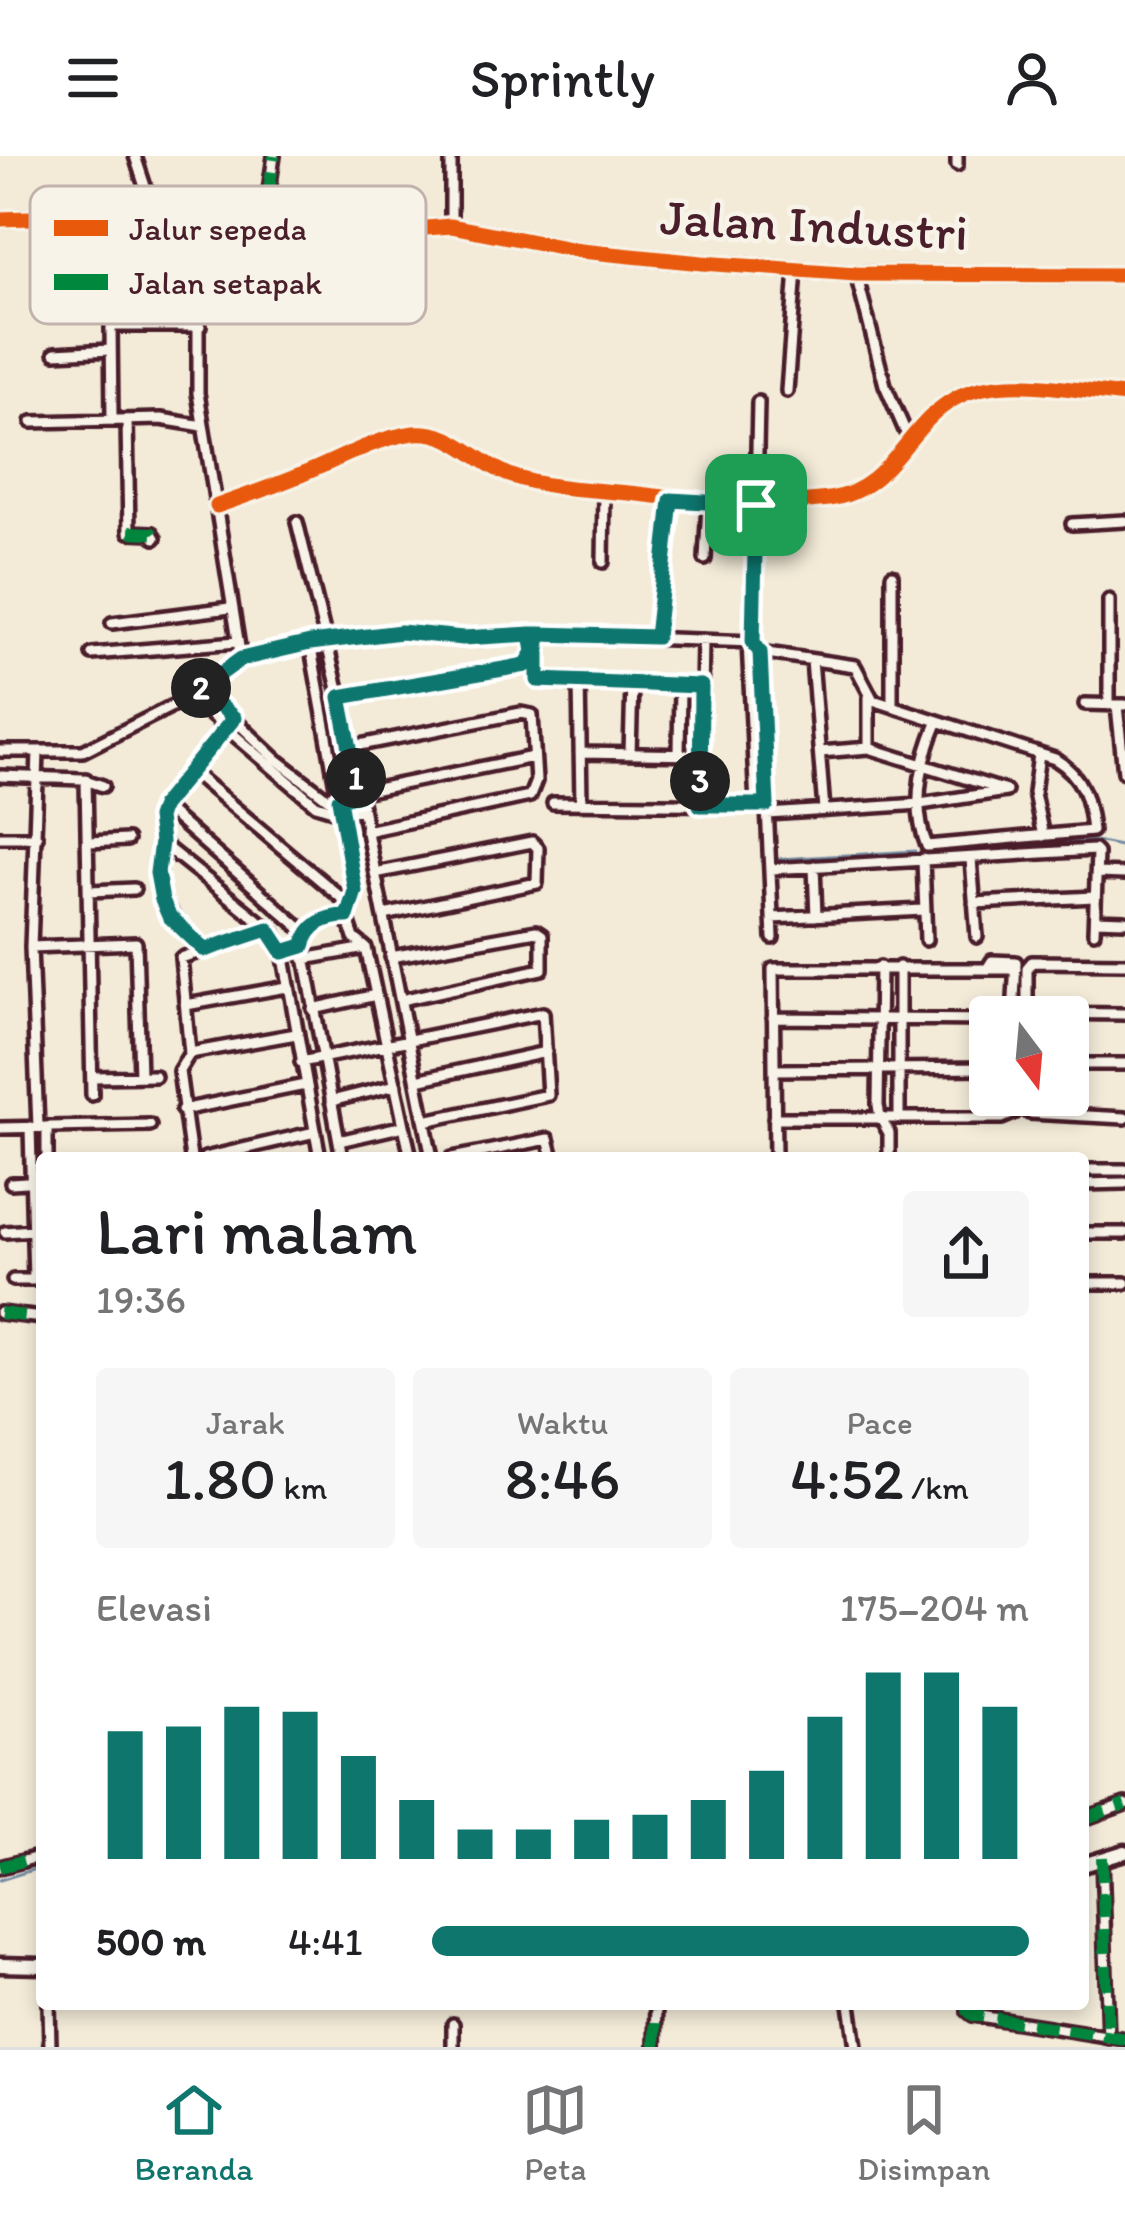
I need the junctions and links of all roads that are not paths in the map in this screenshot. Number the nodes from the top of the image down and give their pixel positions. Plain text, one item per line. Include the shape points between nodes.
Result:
1 (135, 156) edge
2 (274, 156) edge
3 (451, 156) edge
4 (145, 186) edge
5 (270, 186) edge
6 (30, 218) edge
7 (0, 219) edge
8 (451, 226) junction
9 (426, 228) edge
10 (796, 269) junction
11 (856, 274) junction
12 (1125, 274) edge
13 (200, 326) joint
14 (111, 350) junction
15 (55, 353) dead end
16 (788, 391) dead end
17 (1125, 396) edge
18 (758, 402) dead end
19 (112, 419) junction
20 (127, 420) junction
21 (32, 422) dead end
22 (203, 426) junction
23 (910, 442) junction
24 (604, 492) junction
25 (671, 500) junction
26 (708, 504) junction
27 (756, 505) junction
28 (217, 506) junction
29 (1125, 521) edge
30 (297, 522) dead end
31 (1072, 524) dead end
32 (154, 538) dead end
33 (705, 559) dead end
34 (603, 562) dead end
35 (892, 575) dead end
36 (1109, 600) dead end
37 (230, 608) junction
38 (112, 623) dead end
39 (534, 634) junction
40 (656, 637) junction
41 (703, 640) junction
42 (326, 641) junction
43 (237, 642) junction
44 (310, 643) junction
45 (754, 645) junction
46 (92, 654) dead end
47 (241, 659) junction
48 (812, 660) junction
49 (579, 680) junction
50 (632, 682) junction
51 (680, 685) junction
52 (701, 686) junction
53 (201, 688) junction
54 (190, 697) junction
55 (340, 697) junction
56 (869, 697) junction
57 (1085, 704) dead end
58 (1117, 705) edge
59 (892, 706) junction
60 (234, 718) junction
61 (937, 723) junction
62 (225, 728) junction
63 (350, 747) junction
64 (868, 748) junction
65 (0, 751) edge
66 (38, 752) junction
67 (820, 752) junction
68 (580, 753) junction
69 (630, 754) junction
70 (679, 754) junction
71 (1039, 754) junction
72 (700, 755) junction
73 (533, 757) junction
74 (920, 762) junction
75 (191, 771) junction
76 (1124, 772) edge
77 (0, 776) edge
78 (39, 779) junction
79 (86, 779) junction
80 (103, 786) dead end
81 (1006, 791) junction
82 (1034, 793) junction
83 (359, 794) junction
84 (339, 799) junction
85 (553, 803) dead end
86 (581, 803) junction
87 (920, 804) junction
88 (700, 805) junction
89 (162, 806) junction
90 (764, 808) junction
91 (362, 809) junction
92 (824, 810) junction
93 (342, 813) junction
94 (367, 831) junction
95 (1042, 836) junction
96 (0, 837) edge
97 (38, 837) junction
98 (127, 840) dead end
99 (88, 842) junction
100 (161, 842) junction
101 (923, 859) junction
102 (971, 859) junction
103 (814, 866) junction
104 (771, 868) junction
105 (375, 873) junction
106 (1096, 873) junction
107 (1125, 874) edge
108 (134, 889) dead end
109 (91, 891) junction
110 (1095, 897) junction
111 (974, 903) junction
112 (923, 910) junction
113 (349, 911) junction
114 (384, 915) junction
115 (816, 916) junction
116 (772, 918) junction
117 (1125, 921) edge
118 (268, 929) junction
119 (306, 933) junction
120 (977, 937) dead end
121 (772, 938) dead end
122 (926, 940) dead end
123 (89, 944) junction
124 (303, 946) junction
125 (31, 947) junction
126 (366, 948) junction
127 (205, 950) junction
128 (283, 952) junction
129 (392, 957) junction
130 (304, 959) junction
131 (1125, 963) edge
132 (880, 968) junction
133 (899, 968) junction
134 (287, 987) junction
135 (376, 995) junction
136 (1014, 996) edge
137 (1027, 996) edge
138 (400, 1000) junction
139 (186, 1005) junction
140 (314, 1009) junction
141 (1089, 1014) edge
142 (1125, 1014) edge
143 (773, 1018) junction
144 (879, 1018) junction
145 (901, 1019) junction
146 (969, 1020) edge
147 (296, 1034) junction
148 (408, 1038) junction
149 (387, 1043) junction
150 (546, 1052) junction
151 (190, 1053) junction
152 (323, 1057) junction
153 (301, 1062) junction
154 (1089, 1064) edge
155 (1125, 1064) edge
156 (879, 1068) junction
157 (900, 1068) junction
158 (969, 1068) edge
159 (775, 1070) junction
160 (140, 1076) junction
161 (155, 1076) dead end
162 (92, 1077) junction
163 (417, 1080) junction
164 (305, 1085) junction
165 (396, 1085) junction
166 (92, 1095) dead end
167 (331, 1101) junction
168 (182, 1110) junction
169 (1011, 1116) edge
170 (1077, 1116) edge
171 (899, 1117) junction
172 (774, 1118) junction
173 (880, 1118) junction
174 (1125, 1118) edge
175 (425, 1121) junction
176 (150, 1125) dead end
177 (404, 1126) junction
178 (38, 1127) junction
179 (0, 1128) edge
180 (315, 1132) junction
181 (889, 1132) junction
182 (338, 1141) junction
183 (38, 1152) edge
184 (44, 1152) edge
185 (190, 1152) edge
186 (230, 1152) edge
187 (319, 1152) edge
188 (341, 1152) edge
189 (410, 1152) edge
190 (431, 1152) edge
191 (481, 1152) edge
192 (553, 1152) edge
193 (776, 1152) edge
194 (889, 1152) edge
195 (1089, 1170) edge
196 (1125, 1170) edge
197 (36, 1182) edge
198 (10, 1183) dead end
199 (1125, 1183) edge
200 (1089, 1184) edge
201 (36, 1192) edge
202 (32, 1230) junction
203 (5, 1232) dead end
204 (1089, 1234) edge
205 (1125, 1234) edge
206 (36, 1263) edge
207 (13, 1280) dead end
208 (36, 1280) edge
209 (1125, 1282) edge
210 (1089, 1283) edge
211 (0, 1312) edge
212 (36, 1317) edge
213 (1125, 1804) edge
214 (1089, 1817) edge
215 (1125, 1852) edge
216 (1102, 1857) junction
217 (36, 1858) edge
218 (1089, 1862) edge
219 (0, 1867) edge
220 (0, 1965) edge
221 (36, 1966) edge
222 (49, 2010) edge
223 (656, 2010) edge
224 (851, 2010) edge
225 (968, 2010) edge
226 (453, 2024) dead end
227 (1108, 2038) junction
228 (1125, 2039) edge
229 (50, 2047) edge
230 (453, 2047) edge
231 (655, 2047) edge
232 (856, 2047) edge

1 - 4 street
2 - 5 street
3 - 8 street
6 - 7 street, Jalan Industri
8 - 9 street, Jalan Industri
8 - 10 street, Jalan Industri via 581,251
10 - 11 street, Jalan Industri
10 - 16 street
11 - 12 street, Jalan Industri
11 - 23 street via 885,385
13 - 14 street via 111,326
13 - 22 street
14 - 15 street
14 - 19 street
17 - 23 street via 981,389 954,399
18 - 27 street
19 - 20 street
19 - 21 street
20 - 22 street
20 - 32 street via 129,532
22 - 28 street
23 - 27 street via 884,473 849,495
24 - 25 street
24 - 28 street via 508,475 457,442 414,434
24 - 34 street
25 - 26 street
25 - 40 street
26 - 27 street
26 - 33 street
27 - 45 street
28 - 37 street
29 - 31 street
30 - 42 street
35 - 59 street
36 - 58 street
37 - 38 street
37 - 43 street
39 - 40 street
39 - 42 street via 401,632
39 - 49 street via 538,680
39 - 55 street via 526,665
40 - 41 street
41 - 45 street
41 - 52 street
42 - 44 street
42 - 55 street
43 - 46 street
43 - 47 street
44 - 47 street
44 - 84 street
45 - 48 street
45 - 90 street
47 - 53 street
48 - 56 street via 855,666
48 - 67 street
49 - 50 street
49 - 68 street
50 - 51 street
50 - 69 street
51 - 52 street
51 - 70 street
52 - 72 street
53 - 54 street
53 - 60 street
54 - 62 street
54 - 66 street via 83,751
55 - 63 street
56 - 59 street
56 - 64 street
57 - 58 street
58 - 76 street
59 - 61 street
60 - 62 street
60 - 84 street via 303,782
61 - 71 street
61 - 74 street
62 - 75 street
62 - 93 street via 316,805
63 - 73 street via 526,712
63 - 83 street
64 - 67 street
64 - 74 street
65 - 66 street
66 - 78 street
67 - 92 street
68 - 69 street
68 - 86 street
69 - 70 street
70 - 72 street
71 - 82 street
71 - 95 street via 1077,774 1093,829
72 - 88 street
73 - 83 street
73 - 94 street via 535,788 525,799
74 - 81 street
74 - 87 street
75 - 89 street
75 - 113 street
77 - 78 street
78 - 79 street
78 - 97 street
79 - 80 street
79 - 99 street
81 - 82 street
81 - 87 street
82 - 95 street
83 - 84 street
83 - 91 street
84 - 93 street
85 - 86 street
86 - 88 street
87 - 92 street
87 - 95 street via 927,846
88 - 90 street
89 - 100 street
89 - 119 street
90 - 92 street
90 - 104 street
91 - 93 street
91 - 94 street
93 - 113 street via 355,891
94 - 105 street
96 - 97 street
97 - 125 street
98 - 99 street
99 - 109 street
100 - 118 street
100 - 127 street via 164,907
101 - 102 street
101 - 103 street
101 - 112 street
102 - 106 street via 1094,850
102 - 111 street
103 - 104 street
103 - 115 street
104 - 116 street
105 - 114 street
105 - 114 street via 532,842 538,848 537,884
106 - 107 street
106 - 110 street
108 - 109 street
109 - 123 street
110 - 111 street
110 - 117 street via 1095,926
111 - 120 street
112 - 115 street
112 - 122 street
113 - 119 street
113 - 126 street via 354,938
114 - 129 street
115 - 116 street
116 - 121 street
118 - 127 street
118 - 128 street
119 - 124 street
123 - 125 street
123 - 160 street via 137,944
123 - 162 street
124 - 128 street
124 - 130 street
125 - 178 street
126 - 130 street
126 - 135 street
127 - 139 street via 181,958
128 - 134 street
129 - 138 street
129 - 138 street via 542,935 542,969
130 - 140 street
131 - 137 street via 1032,962
132 - 133 street
132 - 143 street via 773,969
132 - 144 street
133 - 136 street via 987,969 995,960 1015,960
133 - 145 street
134 - 139 street
134 - 147 street
135 - 140 street
135 - 149 street
138 - 148 street
139 - 151 street
140 - 152 street
141 - 142 street
143 - 144 street
143 - 159 street
144 - 145 street
144 - 156 street
145 - 146 street
145 - 157 street
147 - 151 street
147 - 153 street
148 - 149 street
148 - 150 street via 541,1013
148 - 163 street
149 - 152 street
149 - 165 street
150 - 163 street
150 - 175 street via 545,1097
151 - 168 street via 179,1071
152 - 153 street
152 - 167 street
153 - 164 street
154 - 155 street
156 - 157 street
156 - 159 street
156 - 173 street
157 - 158 street
157 - 171 street
159 - 172 street
160 - 161 street
160 - 162 street
162 - 166 street
163 - 175 street
164 - 168 street
164 - 180 street
165 - 167 street
165 - 177 street
167 - 182 street
168 - 185 street
169 - 171 street
170 - 174 street
171 - 173 street
171 - 181 street
172 - 173 street
172 - 193 street
173 - 181 street
175 - 190 street
176 - 178 street
177 - 182 street
177 - 189 street
178 - 179 street
178 - 183 street
178 - 184 street
180 - 186 street
180 - 187 street
181 - 194 street
182 - 188 street
191 - 192 street via 544,1139
195 - 196 street
197 - 198 street
199 - 200 street
201 - 202 street
202 - 203 street
202 - 206 street
204 - 205 street
207 - 208 street
209 - 210 street
211 - 212 street
213 - 214 street
215 - 216 street
216 - 218 street
216 - 227 street
217 - 219 street
220 - 221 street
222 - 229 street
223 - 231 street
224 - 232 street
225 - 227 street
226 - 230 street
227 - 228 street

